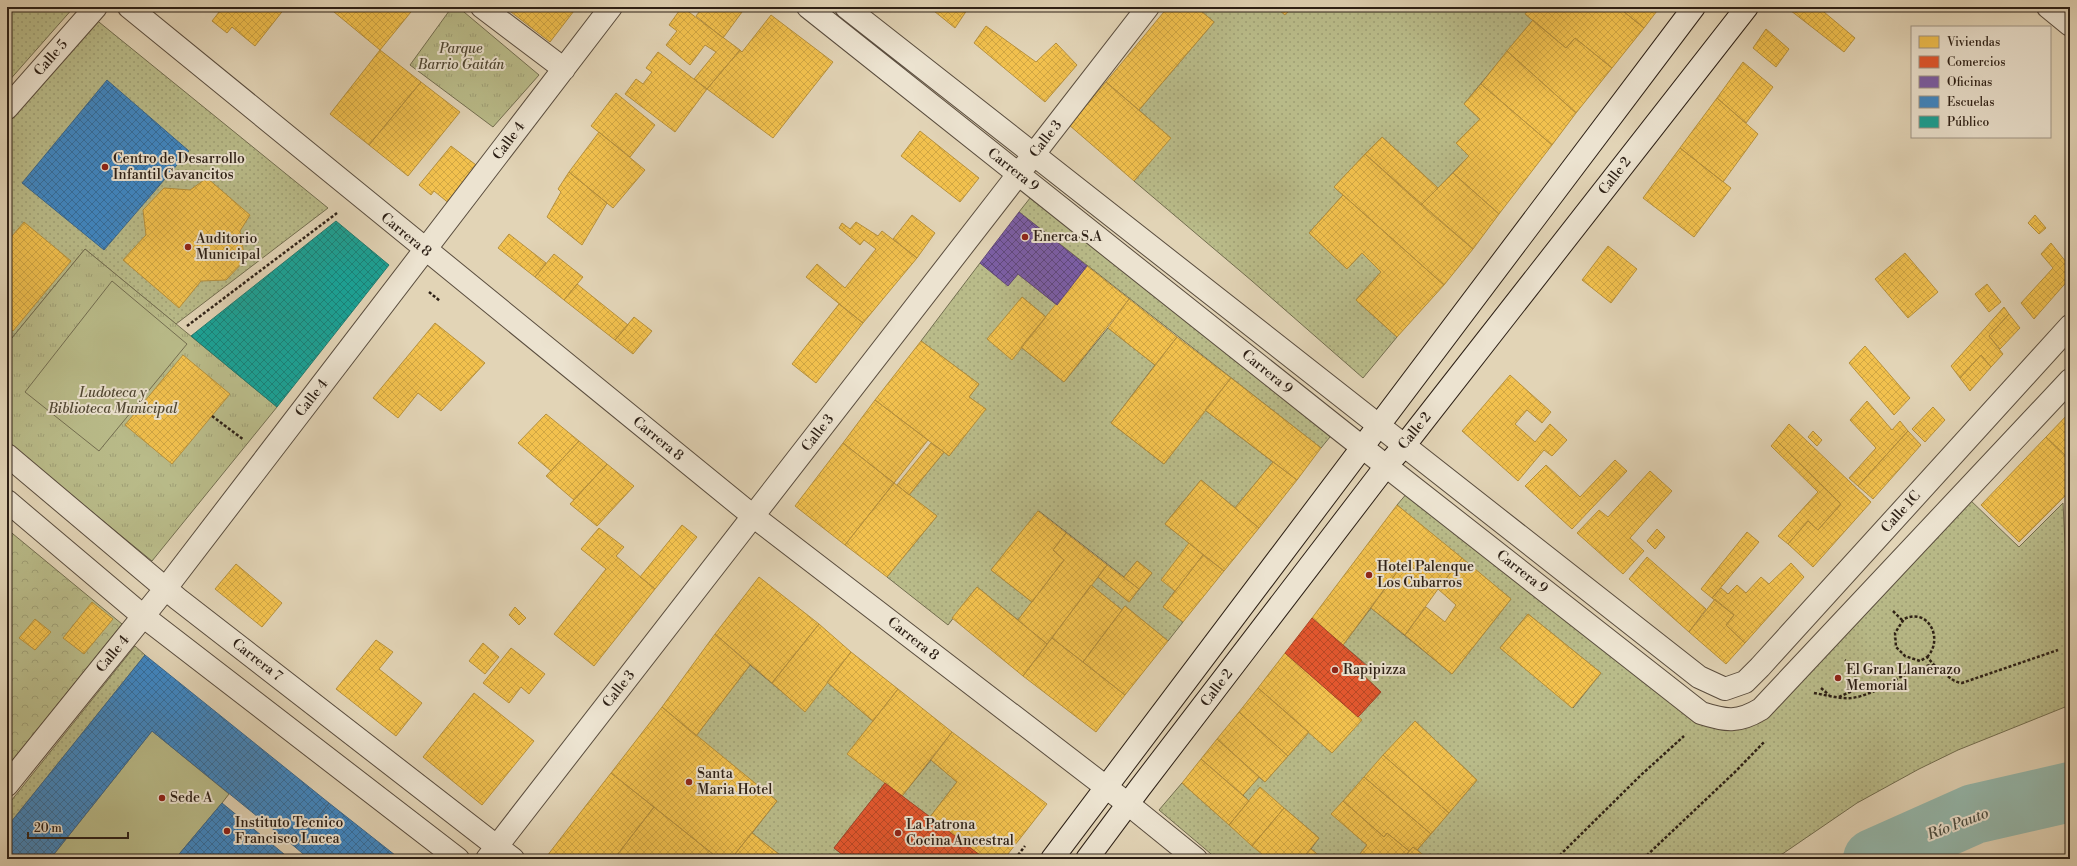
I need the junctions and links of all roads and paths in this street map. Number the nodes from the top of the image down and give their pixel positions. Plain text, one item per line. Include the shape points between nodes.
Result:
1 (96, 7) edge
2 (129, 7) edge
3 (482, 7) edge
4 (611, 7) edge
5 (808, 7) edge
6 (846, 7) edge
7 (1148, 7) edge
8 (1694, 7) edge
9 (1747, 7) edge
10 (2048, 7) edge
11 (2070, 25) edge
12 (564, 69) junction
13 (7, 108) edge
14 (1033, 155) junction
15 (1018, 174) junction
16 (342, 217) dead end
17 (425, 250) junction
18 (187, 326) dead end
19 (2070, 326) edge
20 (2070, 380) edge
21 (212, 416) dead end
22 (1378, 426) junction
23 (249, 444) dead end
24 (1404, 446) junction
25 (1362, 448) junction
26 (7, 455) edge
27 (1386, 466) junction
28 (7, 501) edge
29 (753, 516) junction
30 (166, 588) junction
31 (143, 616) junction
32 (2058, 650) dead end
33 (1927, 657) junction
34 (1840, 659) dead end
35 (1935, 666) junction
36 (1820, 684) dead end
37 (1725, 689) joint
38 (1810, 693) dead end
39 (1834, 697) junction
40 (1838, 697) junction
41 (1701, 713) junction
42 (1765, 740) dead end
43 (7, 785) edge
44 (1106, 788) junction
45 (1128, 804) junction
46 (499, 855) edge
47 (458, 859) edge
48 (1052, 859) edge
49 (1087, 859) edge
50 (1196, 859) edge
51 (1556, 859) edge
52 (1643, 859) edge

1 - 13 street, Calle 5
2 - 17 street, Carrera 8
3 - 12 street
4 - 12 street, Calle 4
5 - 15 street, Carrera 9
6 - 14 street, Carrera 9
7 - 14 street, Calle 3
8 - 22 street, Calle 2
9 - 24 street, Calle 2
10 - 11 street
12 - 17 street, Calle 4
14 - 15 street, Calle 3
14 - 22 street, Carrera 9
15 - 25 street, Carrera 9
15 - 29 street, Calle 3
16 - 18 path via 337,213
17 - 29 street, Carrera 8
17 - 30 street, Calle 4
19 - 37 street, Calle 1C via 1750,677 1745,682
20 - 41 street, Carrera 9 via 1761,709 1734,721
21 - 23 path
22 - 24 street, Carrera 9
22 - 25 street, Calle 2
24 - 27 street, Calle 2
24 - 37 street, Carrera 9 via 1700,677
25 - 27 street, Carrera 9
25 - 44 street, Calle 2
26 - 30 street, Carrera 7
27 - 41 street, Carrera 9
27 - 45 street, Calle 2
28 - 31 street
29 - 44 street, Carrera 8
29 - 46 street, Calle 3
30 - 31 street, Calle 4
30 - 46 street, Carrera 7
31 - 43 street, Calle 4
31 - 47 street
32 - 35 path via 1962,684
33 - 33 path via 1920,661 1913,660 1896,647 1895,633 1904,619 1915,616 1926,620 1932,627 1935,635 1934,645
33 - 35 path
34 - 40 path via 1848,661 1853,666 1857,681 1850,692
35 - 40 path via 1926,666 1869,693 1852,698
36 - 39 path via 1826,693
38 - 39 path
39 - 40 path
41 - 51 path via 1691,729
42 - 52 path
44 - 45 street, Carrera 8
44 - 48 street, Calle 2
45 - 49 street, Calle 2
45 - 50 street, Carrera 8

